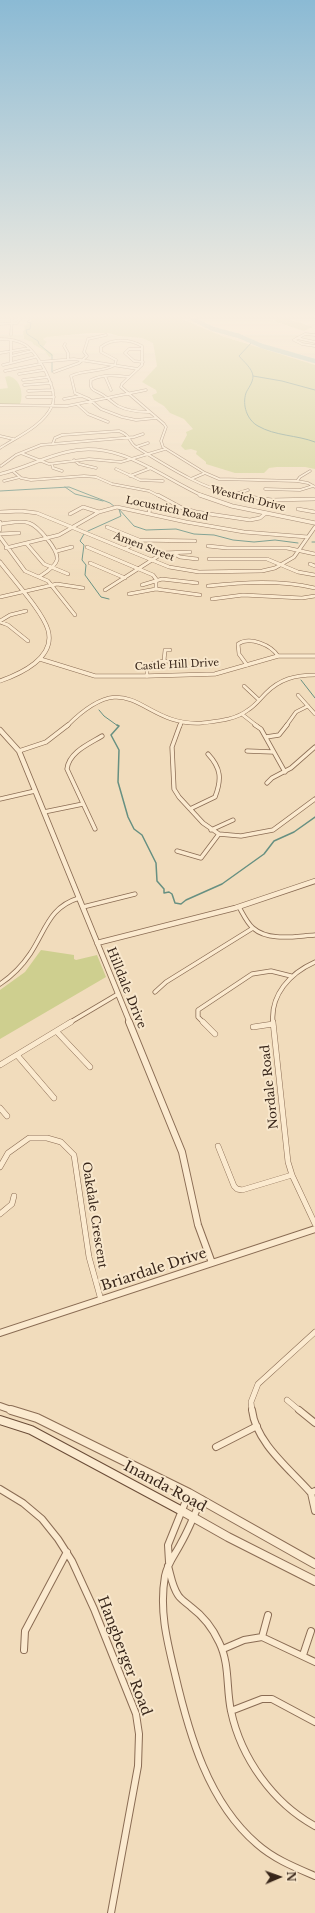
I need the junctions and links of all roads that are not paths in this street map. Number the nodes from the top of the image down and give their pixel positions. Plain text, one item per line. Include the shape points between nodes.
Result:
1 (49, 408) edge
2 (81, 408) edge
3 (100, 408) edge
4 (125, 408) edge
5 (145, 408) edge
6 (149, 412) junction
7 (156, 418) junction
8 (108, 422) dead end
9 (143, 434) dead end
10 (0, 436) edge
11 (129, 437) junction
12 (13, 439) junction
13 (53, 443) junction
14 (148, 443) dead end
15 (136, 447) junction
16 (0, 448) edge
17 (165, 449) junction
18 (21, 453) junction
19 (150, 454) junction
20 (135, 459) junction
21 (74, 460) junction
22 (40, 461) junction
23 (52, 464) junction
24 (1, 466) dead end
25 (96, 468) dead end
26 (151, 468) junction
27 (116, 469) dead end
28 (62, 471) dead end
29 (310, 471) dead end
30 (14, 472) junction
31 (205, 473) junction
32 (0, 474) edge
33 (130, 476) junction
34 (20, 477) junction
35 (191, 478) junction
36 (4, 481) dead end
37 (163, 481) dead end
38 (297, 481) junction
39 (314, 487) edge
40 (265, 489) dead end
41 (248, 490) dead end
42 (232, 495) junction
43 (315, 499) edge
44 (138, 501) dead end
45 (298, 509) dead end
46 (0, 512) edge
47 (99, 512) junction
48 (315, 512) edge
49 (149, 513) junction
50 (266, 513) junction
51 (70, 514) dead end
52 (315, 522) edge
53 (0, 523) edge
54 (107, 527) dead end
55 (315, 527) edge
56 (73, 528) junction
57 (0, 530) edge
58 (19, 533) dead end
59 (0, 536) edge
60 (308, 537) junction
61 (46, 538) junction
62 (139, 540) junction
63 (195, 541) dead end
64 (26, 543) junction
65 (208, 546) dead end
66 (72, 547) dead end
67 (87, 547) dead end
68 (6, 548) junction
69 (125, 548) junction
70 (57, 550) junction
71 (299, 550) junction
72 (172, 552) junction
73 (190, 552) dead end
74 (315, 554) edge
75 (197, 559) dead end
76 (209, 559) dead end
77 (152, 560) junction
78 (0, 562) edge
79 (90, 563) dead end
80 (310, 564) dead end
81 (283, 565) junction
82 (315, 566) edge
83 (52, 568) junction
84 (138, 569) junction
85 (68, 574) dead end
86 (315, 575) edge
87 (39, 577) junction
88 (125, 578) junction
89 (156, 579) junction
90 (197, 583) dead end
91 (142, 584) dead end
92 (51, 586) junction
93 (208, 586) dead end
94 (83, 588) dead end
95 (315, 588) edge
96 (156, 589) junction
97 (105, 590) dead end
98 (24, 593) junction
99 (129, 594) dead end
100 (200, 595) dead end
101 (315, 596) edge
102 (0, 597) edge
103 (212, 599) dead end
104 (26, 611) dead end
105 (75, 615) dead end
106 (0, 622) edge
107 (28, 642) dead end
108 (170, 650) dead end
109 (278, 656) junction
110 (315, 656) edge
111 (40, 659) junction
112 (164, 661) junction
113 (180, 661) dead end
114 (247, 665) junction
115 (315, 675) edge
116 (147, 676) junction
117 (0, 681) edge
118 (244, 686) dead end
119 (298, 695) dead end
120 (259, 700) junction
121 (308, 706) junction
122 (315, 714) edge
123 (243, 715) junction
124 (182, 722) junction
125 (0, 730) edge
126 (102, 736) dead end
127 (266, 737) junction
128 (315, 747) edge
129 (19, 751) junction
130 (247, 751) dead end
131 (273, 752) junction
132 (208, 754) dead end
133 (285, 772) junction
134 (267, 783) dead end
135 (35, 791) junction
136 (0, 799) edge
137 (315, 799) edge
138 (83, 804) junction
139 (190, 809) junction
140 (44, 812) junction
141 (233, 820) dead end
142 (95, 829) dead end
143 (211, 830) junction
144 (219, 834) junction
145 (177, 852) dead end
146 (314, 883) edge
147 (135, 894) dead end
148 (79, 898) junction
149 (83, 907) junction
150 (239, 907) junction
151 (253, 928) junction
152 (315, 935) edge
153 (97, 943) junction
154 (315, 962) edge
155 (291, 976) junction
156 (0, 984) edge
157 (155, 992) dead end
158 (118, 994) junction
159 (273, 1024) junction
160 (253, 1027) dead end
161 (57, 1032) junction
162 (215, 1034) dead end
163 (17, 1055) junction
164 (0, 1065) edge
165 (90, 1067) dead end
166 (54, 1098) dead end
167 (0, 1108) edge
168 (7, 1116) dead end
169 (218, 1146) dead end
170 (0, 1167) edge
171 (292, 1175) junction
172 (14, 1196) dead end
173 (0, 1214) edge
174 (315, 1224) edge
175 (315, 1229) edge
176 (212, 1263) junction
177 (101, 1300) junction
178 (315, 1332) edge
179 (0, 1333) edge
180 (287, 1400) dead end
181 (0, 1406) edge
182 (0, 1420) edge
183 (315, 1423) edge
184 (257, 1426) junction
185 (216, 1447) dead end
186 (0, 1489) edge
187 (313, 1492) edge
188 (189, 1493) junction
189 (201, 1499) junction
190 (182, 1511) junction
191 (315, 1511) edge
192 (194, 1516) junction
193 (67, 1552) junction
194 (168, 1564) junction
195 (315, 1564) edge
196 (315, 1581) edge
197 (268, 1615) dead end
198 (311, 1631) dead end
199 (262, 1637) junction
200 (223, 1649) junction
201 (24, 1650) dead end
202 (303, 1655) junction
203 (315, 1662) edge
204 (231, 1711) junction
205 (315, 1722) edge
206 (315, 1826) edge
207 (315, 1876) edge
208 (111, 1913) edge

1 - 12 street via 38,421
2 - 8 street
3 - 7 street via 126,418
4 - 6 street
5 - 6 street
6 - 7 street
7 - 17 street via 166,427 160,443
9 - 11 street
10 - 12 street
11 - 13 street
11 - 13 street via 125,433 115,431 67,434 54,438
11 - 15 street
12 - 16 street
13 - 18 street via 35,446
14 - 15 street
15 - 19 street
17 - 19 street
17 - 31 street
18 - 22 street
18 - 24 street
19 - 20 street
19 - 35 street
20 - 21 street via 121,462
20 - 22 street, Westrich Drive via 116,452 92,449 65,452
20 - 26 street, Westrich Drive
21 - 23 street
21 - 25 street via 79,464
22 - 23 street
22 - 30 street, Westrich Drive
23 - 28 street via 53,468
26 - 33 street
26 - 50 street, Westrich Drive via 208,499
27 - 33 street
29 - 38 street
30 - 32 street, Westrich Drive
30 - 34 street
31 - 35 street
31 - 38 street via 225,480
33 - 37 street via 152,482
34 - 36 street
34 - 50 street via 35,480 92,476 112,484 149,491 189,511 250,520 260,518
35 - 42 street
38 - 39 street
39 - 40 street via 300,490
41 - 42 street
42 - 43 street via 262,501
44 - 49 street via 150,508
45 - 48 street
46 - 56 street, Amen Street via 32,512
47 - 49 street, Locustrich Road via 117,507
47 - 51 street via 83,507
47 - 56 street, Locustrich Road
49 - 60 street, Locustrich Road via 244,532
50 - 52 street, Westrich Drive
53 - 57 street
53 - 61 street via 30,524
54 - 62 street
55 - 60 street, Amen Street
56 - 61 street, Locustrich Road via 64,534
56 - 69 street, Amen Street
58 - 59 street
59 - 68 street
60 - 71 street, Amen Street
61 - 64 street, Locustrich Road
61 - 70 street
62 - 63 street
62 - 69 street
64 - 68 street, Locustrich Road
64 - 83 street via 44,564
65 - 71 street
66 - 70 street
67 - 84 street
68 - 87 street via 25,571
69 - 77 street, Amen Street
70 - 83 street via 57,562
71 - 74 street
71 - 81 street, Amen Street
72 - 73 street
72 - 75 street via 180,557
72 - 77 street via 163,553
76 - 81 street via 267,559
77 - 81 street, Amen Street via 169,567 199,572 266,570
77 - 84 street
78 - 98 street
79 - 88 street
80 - 82 street
81 - 86 street via 305,574
83 - 85 street
83 - 87 street
84 - 88 street
84 - 89 street via 153,575
87 - 92 street via 48,581
88 - 97 street
89 - 90 street
89 - 91 street
89 - 96 street
92 - 94 street via 61,584
92 - 98 street
92 - 105 street
93 - 95 street via 234,582 264,582
96 - 99 street
96 - 100 street
98 - 102 street
98 - 111 street via 50,631 49,644
101 - 103 street via 302,598 243,595
104 - 106 street via 10,615
106 - 107 street via 8,625
108 - 112 street via 165,650
109 - 110 street, Castle Hill Drive
109 - 114 street, Castle Hill Drive
109 - 114 street via 267,645 241,642 238,644 238,653
111 - 116 street, Castle Hill Drive via 95,676
111 - 117 street via 22,672
112 - 113 street
112 - 116 street via 147,666
114 - 116 street, Castle Hill Drive via 215,674
115 - 120 street via 284,678 274,684
118 - 120 street
119 - 121 street
120 - 123 street
121 - 122 street
121 - 127 street via 296,712 279,735
123 - 124 street via 223,720
123 - 127 street via 257,725
124 - 129 street via 170,719 136,700 107,698 86,708 48,741
124 - 139 street via 172,747 174,789
125 - 129 street, Hilldale Drive
126 - 138 street via 71,758 67,764
127 - 131 street
128 - 133 street
129 - 135 street, Hilldale Drive
130 - 131 street
131 - 133 street
132 - 139 street via 220,771 221,779 215,797
133 - 134 street
135 - 136 street
135 - 140 street, Hilldale Drive
137 - 144 street via 273,830 241,836
138 - 140 street
138 - 142 street
139 - 143 street
140 - 148 street, Hilldale Drive
141 - 143 street
143 - 144 street
144 - 145 street via 201,858
146 - 150 street
147 - 149 street
148 - 149 street, Hilldale Drive
148 - 156 street via 67,902 56,910 30,956 14,974
149 - 153 street, Hilldale Drive
150 - 151 street
150 - 153 street
151 - 152 street via 262,934 273,936
151 - 157 street via 166,982
153 - 158 street, Hilldale Drive
154 - 155 street, Nordale Road
155 - 159 street, Nordale Road via 278,993 273,1006
155 - 162 street via 271,970 252,974 198,1010 198,1017
158 - 161 street
158 - 176 street, Hilldale Drive via 182,1152 198,1225
159 - 160 street
159 - 171 street, Nordale Road via 286,1149
161 - 163 street
161 - 165 street
163 - 164 street
163 - 166 street
167 - 168 street
169 - 171 street via 237,1189 242,1190
170 - 177 street, Oakdale Crescent via 8,1153 29,1138 47,1138 61,1142 74,1155 89,1257
171 - 174 street, Nordale Road
172 - 173 street via 12,1204
175 - 176 street, Briardale Drive
176 - 177 street, Briardale Drive
177 - 179 street, Briardale Drive
178 - 184 street via 255,1389 251,1404
180 - 183 street
181 - 188 street, Inanda Road via 37,1418
182 - 190 main road, Inanda Road via 31,1430
184 - 185 street
184 - 187 street via 283,1462
186 - 193 street, Hangberger Road via 32,1509 52,1529
187 - 191 street via 312,1507
188 - 189 street, Inanda Road
188 - 190 street
189 - 192 street
189 - 195 street, Inanda Road
190 - 192 street, Inanda Road
190 - 194 street via 168,1545
192 - 194 street via 178,1550
192 - 196 street, Inanda Road via 228,1537
193 - 201 street via 26,1631
193 - 208 street, Hangberger Road via 81,1576 135,1711 138,1726 136,1778
194 - 200 street via 178,1597 203,1618
194 - 207 street via 162,1595 163,1619 188,1727 212,1788 245,1832 262,1848 286,1865
197 - 199 street
198 - 202 street
199 - 200 street via 244,1640
199 - 202 street
200 - 204 street
202 - 203 street
204 - 205 street via 262,1699 272,1699
204 - 206 street via 250,1758 273,1794 303,1821

